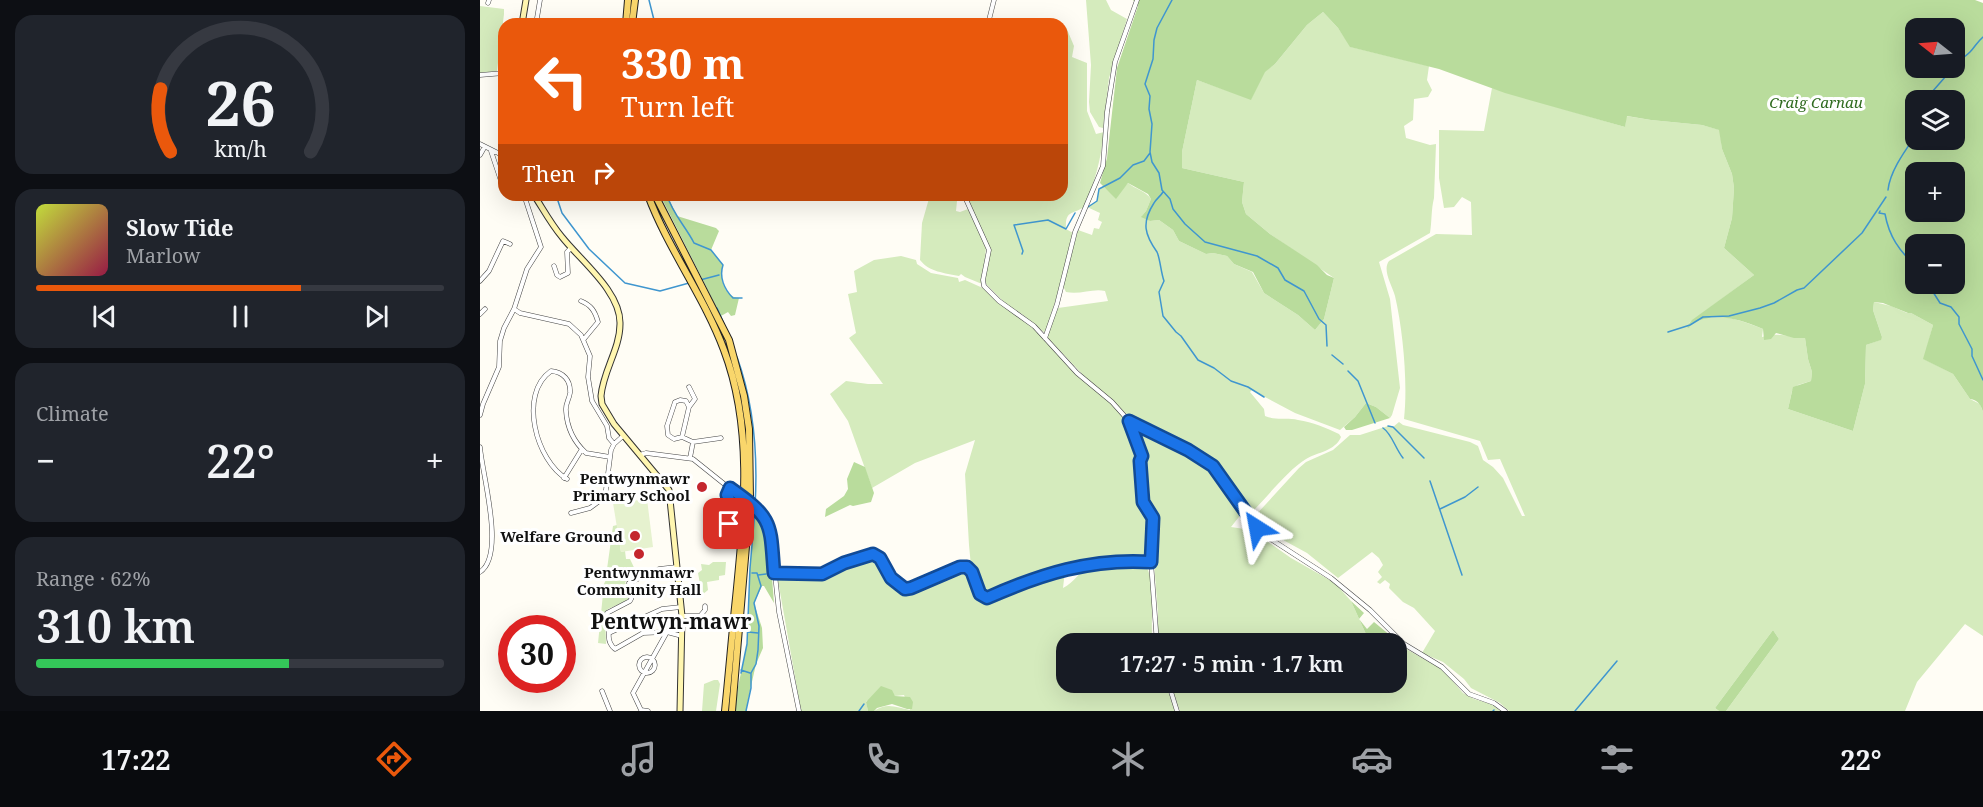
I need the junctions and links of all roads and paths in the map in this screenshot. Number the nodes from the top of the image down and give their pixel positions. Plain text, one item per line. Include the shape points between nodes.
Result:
1 (526, 0) edge
2 (540, 0) edge
3 (628, 0) edge
4 (635, 0) edge
5 (994, 0) edge
6 (1137, 0) edge
7 (523, 18) edge
8 (537, 18) edge
9 (626, 18) edge
10 (633, 18) edge
11 (990, 18) edge
12 (498, 74) edge
13 (480, 75) edge
14 (480, 144) edge
15 (484, 148) junction
16 (491, 151) junction
17 (498, 154) edge
18 (480, 155) edge
19 (498, 172) edge
20 (526, 201) edge
21 (538, 201) edge
22 (651, 201) edge
23 (658, 201) edge
24 (967, 201) edge
25 (510, 244) dead end
26 (571, 248) junction
27 (554, 266) dead end
28 (480, 281) edge
29 (581, 301) dead end
30 (485, 309) dead end
31 (514, 309) junction
32 (480, 314) edge
33 (1045, 338) junction
34 (584, 339) junction
35 (689, 387) dead end
36 (689, 407) junction
37 (480, 415) edge
38 (1129, 421) junction
39 (623, 436) junction
40 (682, 437) junction
41 (721, 438) dead end
42 (693, 442) junction
43 (614, 444) junction
44 (480, 447) edge
45 (582, 449) junction
46 (640, 455) junction
47 (610, 457) junction
48 (690, 458) junction
49 (732, 490) junction
50 (571, 513) dead end
51 (711, 533) dead end
52 (1151, 562) junction
53 (677, 567) junction
54 (480, 572) edge
55 (774, 573) junction
56 (700, 594) dead end
57 (681, 595) junction
58 (705, 606) dead end
59 (681, 607) junction
60 (682, 616) junction
61 (667, 632) junction
62 (609, 633) junction
63 (1156, 633) edge
64 (683, 636) junction
65 (652, 657) junction
66 (643, 673) junction
67 (602, 691) dead end
68 (1171, 693) edge
69 (610, 711) edge
70 (648, 711) edge
71 (680, 711) edge
72 (725, 711) edge
73 (732, 711) edge
74 (799, 711) edge
75 (1177, 711) edge
76 (1505, 711) edge

1 - 7 street
2 - 8 street
3 - 9 main road
4 - 10 main road
5 - 11 street
6 - 33 street via 1115,62 1103,166 1075,232
12 - 13 street
14 - 15 street
15 - 16 street
15 - 18 street
16 - 17 street
16 - 19 street
20 - 31 street via 541,247 527,269
21 - 26 street
22 - 72 main road via 710,316 725,351 740,407 744,514
23 - 73 main road via 729,340 746,407 750,499
24 - 33 street via 989,250 984,286
25 - 28 street via 501,240 489,271
26 - 27 street via 567,252 568,273 560,277
26 - 39 street via 605,286 617,308 619,336 601,396 606,412
29 - 34 street via 589,304 598,322
30 - 32 street
31 - 34 street via 569,324
31 - 37 street via 504,328 499,367
33 - 38 street
34 - 43 street via 591,356 588,377 592,401
35 - 36 street via 695,399
36 - 40 street
36 - 40 street via 686,401 675,402 668,426 668,435 674,439
38 - 52 street via 1142,456 1143,502 1153,518
38 - 76 street via 1213,466 1257,528 1331,578 1404,644 1442,667 1468,694
39 - 43 street
39 - 46 street
40 - 42 street
41 - 42 street
42 - 48 street
43 - 47 street
44 - 54 street via 492,516 490,558
45 - 45 street via 565,478 547,460 536,429 534,397 538,385 551,371 565,375 570,393 566,413 571,434
45 - 47 street via 592,456
46 - 48 street
46 - 53 street via 669,490
47 - 50 street via 605,496 590,508
48 - 49 street
49 - 51 street via 727,495 734,508 732,522
49 - 55 street, bridge via 762,514 770,528
52 - 55 street via 1115,561 1057,571 987,598 980,594 967,567 905,589 873,554 822,574
52 - 63 street
53 - 57 street
53 - 62 street via 659,569 629,583 630,601 607,613
55 - 74 street
56 - 57 street
57 - 59 street
58 - 60 street via 700,616
59 - 60 street
59 - 62 street via 662,609
60 - 64 street
61 - 62 street via 644,633 615,649 610,646
61 - 64 street
61 - 65 street
64 - 71 street
65 - 66 street
65 - 66 street via 641,661 639,668
66 - 70 street via 633,693 641,710
67 - 69 street
68 - 75 street

